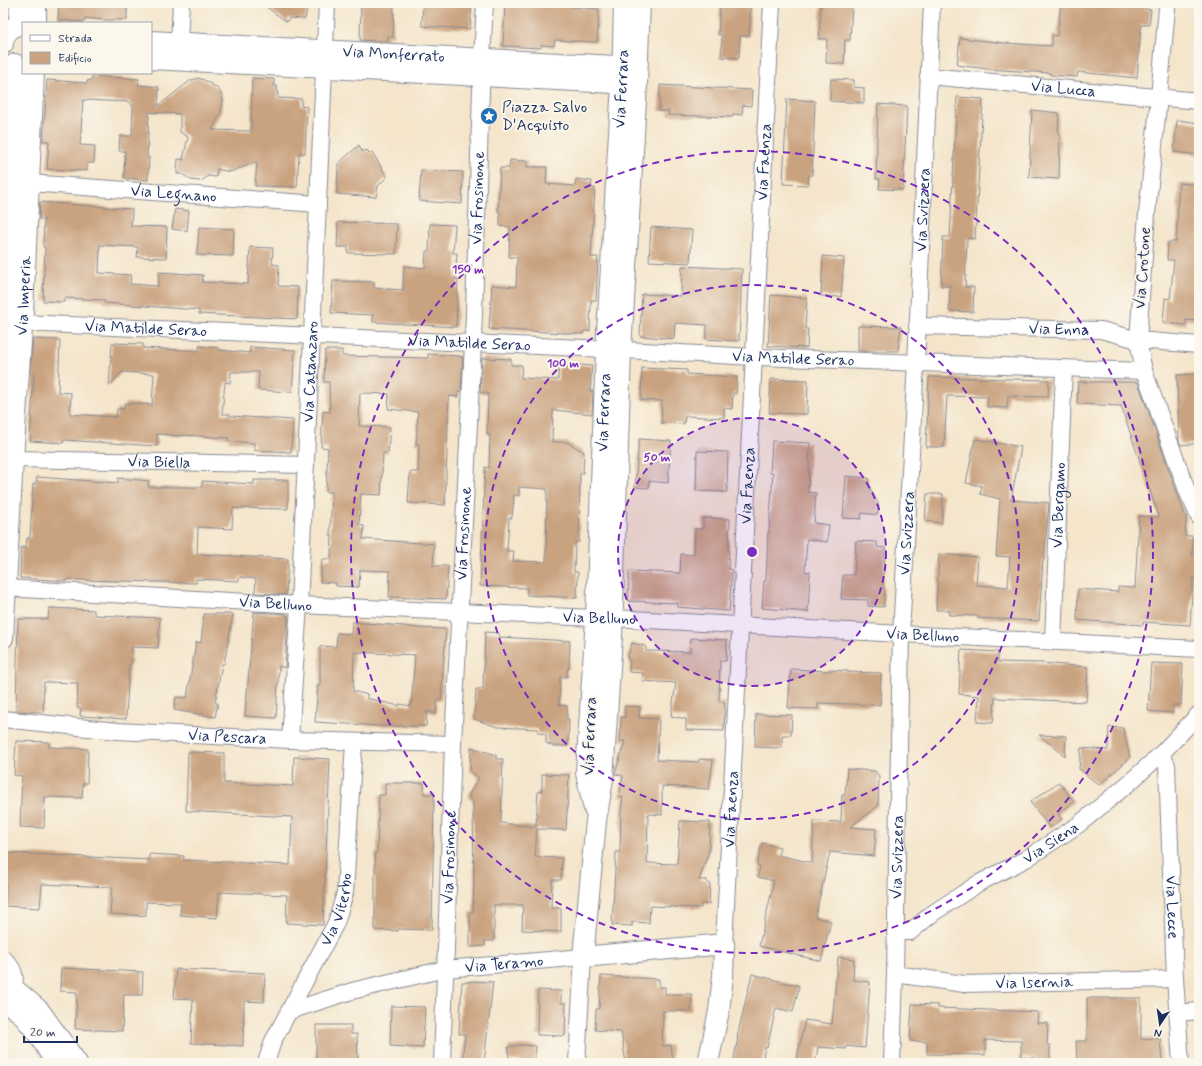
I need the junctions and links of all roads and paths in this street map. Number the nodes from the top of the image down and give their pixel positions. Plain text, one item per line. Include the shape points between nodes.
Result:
1 (20, 3) edge
2 (36, 3) edge
3 (181, 3) edge
4 (327, 3) edge
5 (485, 3) edge
6 (624, 3) edge
7 (640, 3) edge
8 (772, 3) edge
9 (932, 3) edge
10 (1167, 8) dead end
11 (25, 22) edge
12 (22, 26) edge
13 (152, 41) edge
14 (179, 42) junction
15 (12, 43) edge
16 (324, 59) junction
17 (152, 60) edge
18 (481, 67) junction
19 (34, 74) edge
20 (630, 75) junction
21 (928, 76) junction
22 (1159, 97) junction
23 (1199, 101) edge
24 (29, 183) junction
25 (318, 204) junction
26 (11, 322) edge
27 (917, 326) junction
28 (312, 336) junction
29 (1138, 340) junction
30 (473, 344) junction
31 (1199, 345) edge
32 (613, 349) junction
33 (754, 357) junction
34 (916, 363) junction
35 (1064, 368) junction
36 (1144, 371) junction
37 (3, 394) edge
38 (13, 459) junction
39 (306, 465) junction
40 (1199, 517) edge
41 (5, 588) junction
42 (299, 605) junction
43 (459, 612) junction
44 (605, 618) junction
45 (741, 625) junction
46 (901, 634) junction
47 (3, 638) edge
48 (1053, 642) junction
49 (1197, 650) edge
50 (1199, 707) edge
51 (3, 719) edge
52 (1194, 719) edge
53 (290, 740) junction
54 (354, 742) junction
55 (453, 744) junction
56 (1161, 754) junction
57 (895, 932) junction
58 (724, 944) junction
59 (583, 957) junction
60 (4, 960) edge
61 (445, 969) junction
62 (895, 974) junction
63 (1175, 979) junction
64 (6, 996) edge
65 (290, 1011) junction
66 (1199, 1011) edge
67 (1178, 1012) junction
68 (56, 1063) edge
69 (76, 1063) edge
70 (266, 1063) edge
71 (442, 1063) edge
72 (577, 1063) edge
73 (708, 1063) edge
74 (892, 1063) edge
75 (1181, 1063) edge

1 - 15 street, Via Imperia via 19,20
2 - 11 street, Via Imperia
3 - 14 street
4 - 16 street, Via Catanzaro
5 - 18 street, Via Frosinone
6 - 20 street, Via Ferrara
7 - 20 street, Via Ferrara
8 - 33 street, Via Faenza
9 - 21 street, Via Svizzera
10 - 22 street, Via Crotone
12 - 15 street, Via Imperia
13 - 14 street, Via Monferrato
14 - 16 street, Via Monferrato
15 - 26 street, Via Imperia via 17,78
16 - 17 street, Via Monferrato
16 - 18 street, Via Monferrato
16 - 25 street, Via Catanzaro
18 - 20 street, Via Monferrato
18 - 30 street, Via Frosinone
19 - 24 street, Via Imperia
20 - 32 street, Via Ferrara
21 - 22 street, Via Lucca
21 - 27 street, Via Svizzera
22 - 23 street, Via Lucca
22 - 29 street, Via Crotone
24 - 25 street, Via Legnano
24 - 26 street, Via Imperia
25 - 28 street, Via Catanzaro
26 - 28 street, Via Matilde Serao
26 - 37 street, Via Imperia
26 - 38 street, Via Imperia
27 - 29 street, Via Enna via 1101,330
27 - 34 street, Via Svizzera
28 - 30 street, Via Matilde Serao
28 - 39 street, Via Catanzaro
29 - 31 street, Via Enna
29 - 36 street, Via Crotone
30 - 32 street, Via Matilde Serao
30 - 43 street, Via Frosinone
32 - 33 street, Via Matilde Serao
32 - 44 street, Via Ferrara
33 - 34 street, Via Matilde Serao
33 - 45 street, Via Faenza
34 - 35 street
34 - 46 street, Via Svizzera
35 - 36 street
35 - 48 street, Via Bergamo
36 - 40 street, Via Crotone
38 - 39 street, Via Biella
38 - 41 street, Via Imperia
39 - 42 street, Via Catanzaro
41 - 42 street, Via Belluno
41 - 47 street, Via Imperia
42 - 43 street, Via Belluno
42 - 53 street, Via Catanzaro
43 - 44 street, Via Belluno
43 - 55 street, Via Frosinone
44 - 45 street, Via Belluno
44 - 59 street, Via Ferrara via 586,773 596,820
45 - 46 street, Via Belluno
45 - 58 street, Via Faenza
46 - 48 street, Via Belluno
46 - 57 street, Via Svizzera
48 - 49 street, Via Belluno
50 - 52 street, Via Siena
51 - 53 street, Via Pescara via 117,732
52 - 56 street, Via Siena
53 - 54 street, Via Pescara
54 - 55 street, Via Pescara
54 - 65 street, Via Viterbo via 345,893 336,923
55 - 61 street, Via Frosinone
56 - 57 street, Via Siena via 1078,825 1026,859 979,883 933,913 910,932
56 - 63 street, Via Lecce via 1167,765
57 - 62 street, Via Svizzera
58 - 59 street, Via Teramo
58 - 73 street, Via Faenza via 723,976
59 - 61 street, Via Teramo
59 - 72 street, Via Ferrara
60 - 64 street via 13,977
61 - 65 street, Via Teramo via 352,991
61 - 71 street, Via Frosinone
62 - 63 street, Via Isernia via 964,984
62 - 74 street, Via Svizzera
63 - 67 street, Via Lecce
64 - 68 street via 38,1034
64 - 69 street via 38,1010
65 - 70 street, Via Viterbo via 273,1041
66 - 67 street
67 - 75 street, Via Lecce

